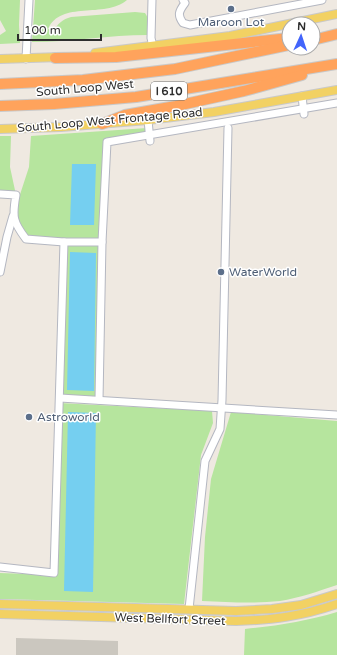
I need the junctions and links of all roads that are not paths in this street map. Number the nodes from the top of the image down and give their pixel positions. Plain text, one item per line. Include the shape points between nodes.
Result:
1 (29, 0) edge
2 (152, 0) edge
3 (322, 0) edge
4 (185, 1) edge
5 (337, 14) edge
6 (337, 34) edge
7 (321, 35) edge
8 (321, 38) edge
9 (281, 39) edge
10 (281, 46) edge
11 (153, 47) junction
12 (55, 58) junction
13 (0, 59) edge
14 (26, 59) junction
15 (337, 65) edge
16 (0, 84) edge
17 (337, 90) edge
18 (302, 96) junction
19 (337, 102) edge
20 (0, 106) edge
21 (304, 111) junction
22 (148, 120) junction
23 (102, 124) junction
24 (228, 128) dead end
25 (0, 129) edge
26 (150, 138) junction
27 (0, 194) edge
28 (13, 216) junction
29 (64, 242) junction
30 (102, 242) junction
31 (0, 272) edge
32 (60, 398) junction
33 (99, 400) junction
34 (222, 408) junction
35 (337, 415) edge
36 (0, 567) edge
37 (337, 594) edge
38 (0, 604) edge
39 (337, 604) edge
40 (189, 609) junction
41 (0, 614) edge

1 - 14 lane
2 - 11 lane
3 - 4 lane via 190,25 184,23 179,15
5 - 11 main road via 230,36
6 - 7 highway
6 - 8 highway
9 - 12 highway via 116,57
10 - 16 highway, South Loop West / I 610 via 175,69 83,80
11 - 12 main road
12 - 14 main road
13 - 14 main road
15 - 20 highway, South Loop West / I 610 via 136,97
15 - 23 highway via 244,91 125,115
17 - 18 main road, South Loop West Frontage Road
18 - 21 lane
18 - 22 main road, South Loop West Frontage Road via 214,112
19 - 21 lane
21 - 26 lane
22 - 23 main road, South Loop West Frontage Road
22 - 26 lane
23 - 25 main road, South Loop West Frontage Road
24 - 34 lane
26 - 30 lane via 107,142
27 - 28 lane via 16,196
28 - 29 lane via 18,229 26,239
28 - 31 lane
29 - 30 lane
29 - 32 lane
30 - 33 lane
32 - 33 lane
32 - 36 lane via 54,573
33 - 34 lane
34 - 35 lane
34 - 40 lane via 220,429 205,461
37 - 40 main road, West Bellfort Street via 301,605 272,609
38 - 40 main road, West Bellfort Street
39 - 41 main road, West Bellfort Street via 299,616 236,621

